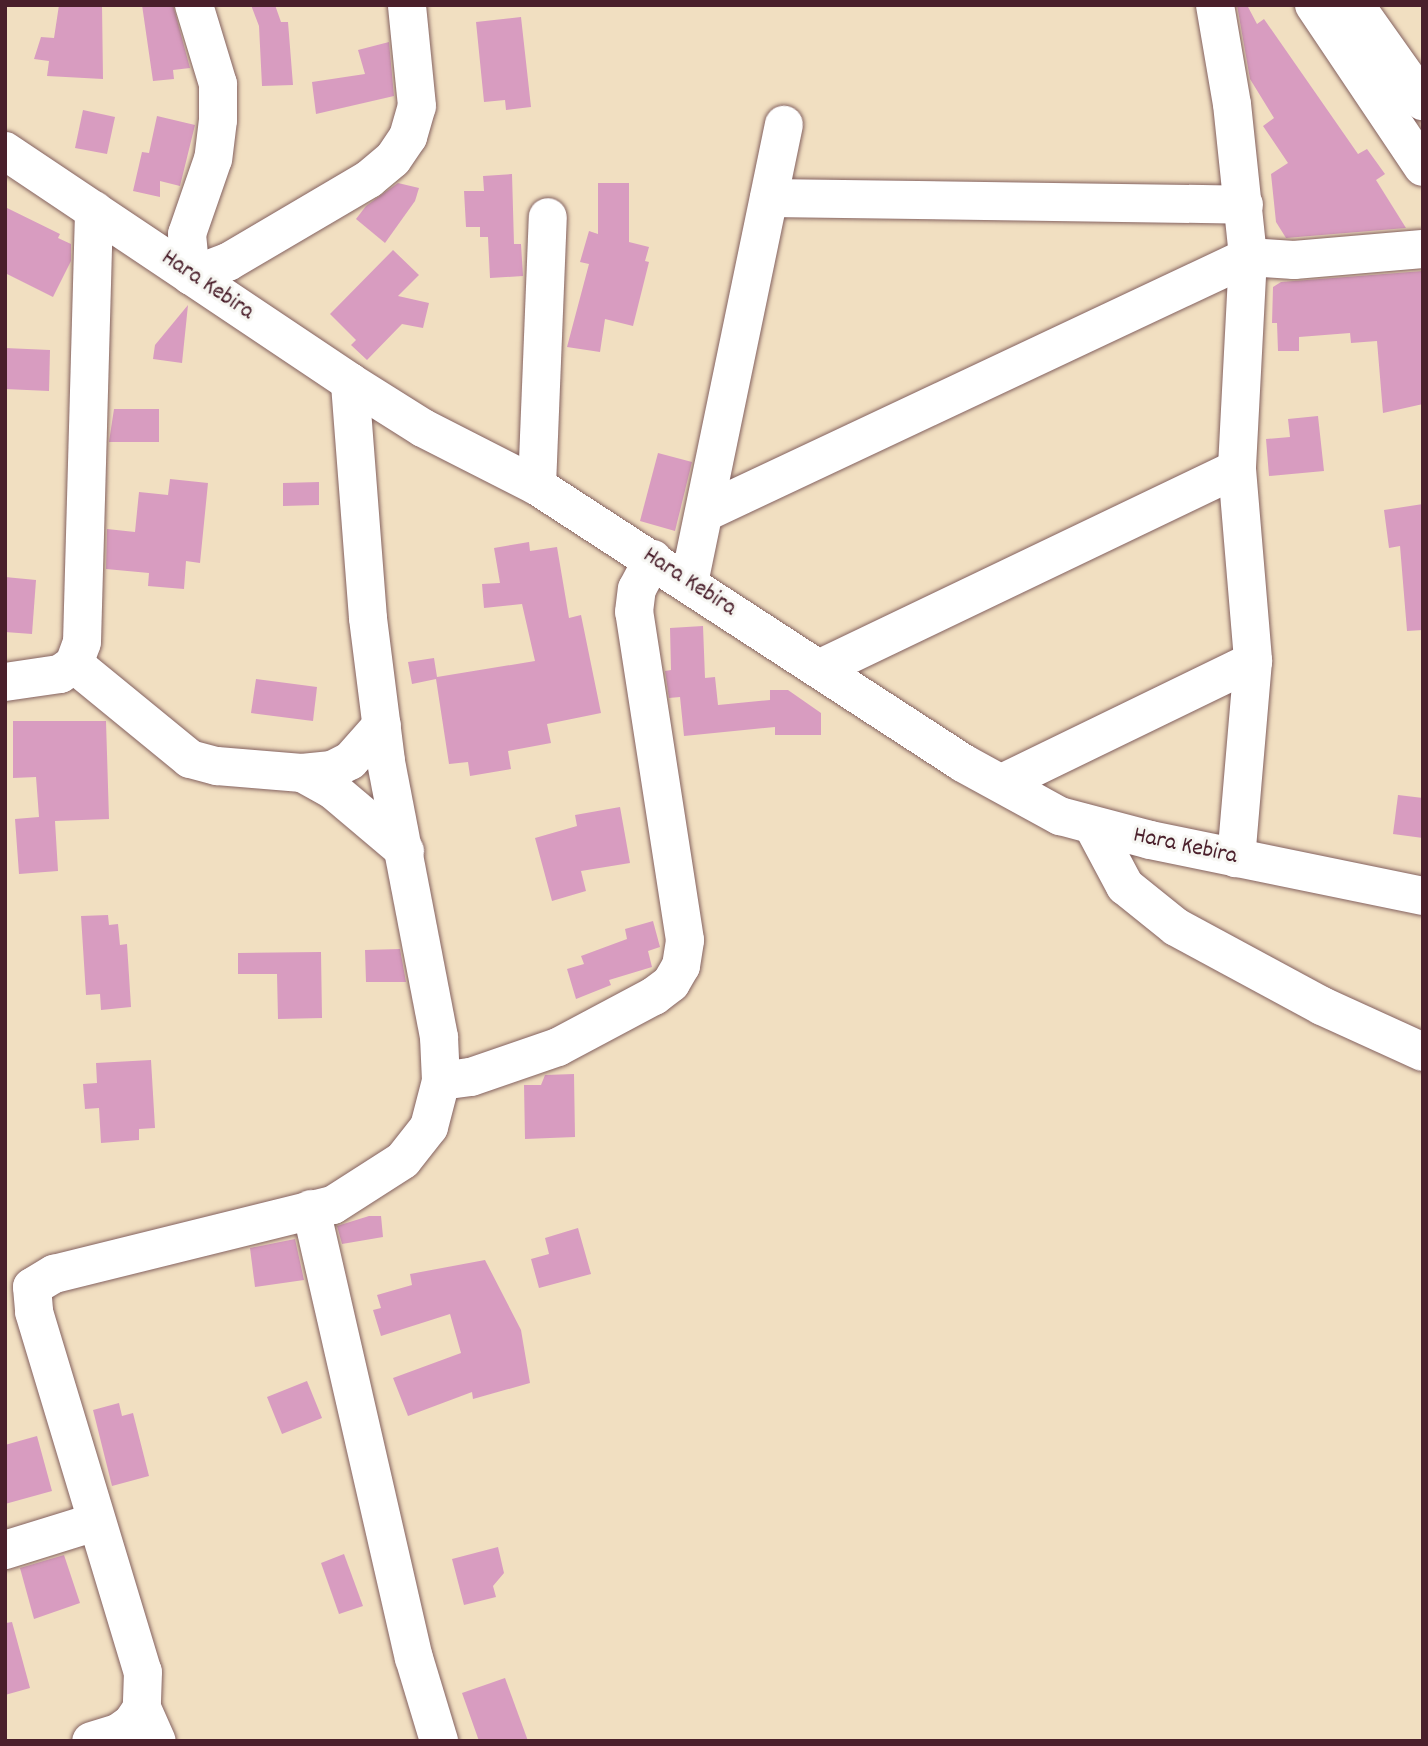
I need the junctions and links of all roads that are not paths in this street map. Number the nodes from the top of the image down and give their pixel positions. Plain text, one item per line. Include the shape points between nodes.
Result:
1 (194, 5) edge
2 (407, 5) edge
3 (1215, 5) edge
4 (1314, 5) edge
5 (1355, 5) edge
6 (1423, 101) edge
7 (784, 125) dead end
8 (5, 151) edge
9 (1423, 167) edge
10 (769, 198) junction
11 (1244, 205) junction
12 (94, 210) junction
13 (548, 217) dead end
14 (1423, 249) edge
15 (1248, 257) junction
16 (191, 276) junction
17 (350, 382) junction
18 (1237, 469) junction
19 (537, 486) junction
20 (706, 512) junction
21 (653, 559) junction
22 (689, 583) junction
23 (1253, 661) junction
24 (74, 664) junction
25 (821, 668) junction
26 (5, 682) edge
27 (382, 725) junction
28 (302, 773) junction
29 (1004, 782) junction
30 (1094, 828) junction
31 (405, 851) junction
32 (1236, 858) junction
33 (1423, 896) edge
34 (1423, 1052) edge
35 (441, 1081) junction
36 (311, 1209) junction
37 (19, 1280) edge
38 (95, 1522) junction
39 (5, 1550) edge
40 (149, 1725) edge
41 (91, 1741) edge
42 (439, 1741) edge

1 - 16 street via 218,84 218,120 213,159 187,234
2 - 16 street via 417,106 408,137 393,159 369,179 239,255
3 - 11 street
4 - 9 street
5 - 6 street
7 - 10 street
8 - 12 street, Hara Kebira
10 - 11 street
10 - 20 street
11 - 15 street
12 - 16 street, Hara Kebira
12 - 24 street via 82,642
13 - 19 street
14 - 15 street via 1293,260
15 - 18 street
15 - 20 street
16 - 17 street, Hara Kebira
17 - 19 street, Hara Kebira via 423,428
17 - 27 street via 368,618
18 - 23 street
18 - 25 street
19 - 21 street, Hara Kebira
20 - 22 street
21 - 22 street, Hara Kebira
21 - 35 street via 637,589 634,612 685,940 681,966 671,983 653,996 558,1047 471,1077
22 - 25 street, Hara Kebira
23 - 29 street
23 - 32 street
24 - 26 street via 42,680
24 - 28 street via 190,759
25 - 29 street, Hara Kebira via 963,762
27 - 28 street via 350,761 332,770
27 - 31 street
28 - 31 street via 334,791
29 - 30 street, Hara Kebira via 1060,816
30 - 32 street, Hara Kebira
30 - 34 street via 1125,886 1176,927 1322,1006
31 - 35 street via 439,1037
32 - 33 street, Hara Kebira
35 - 36 street via 429,1126 403,1160 333,1205
36 - 37 street
36 - 42 street via 414,1658
37 - 38 street via 71,1425
38 - 39 street
38 - 40 street via 143,1672
40 - 41 street

